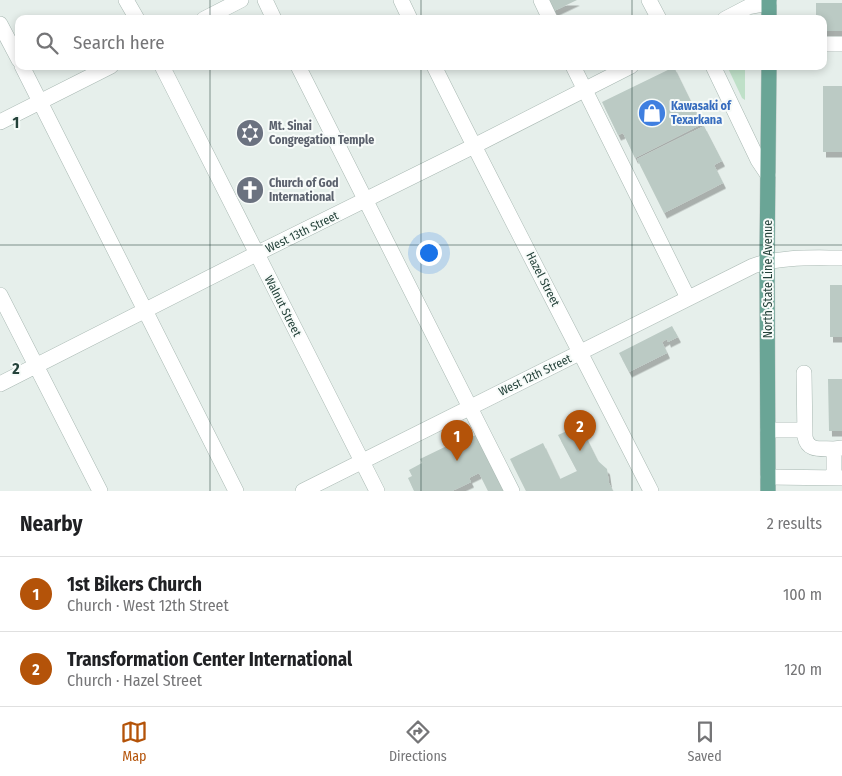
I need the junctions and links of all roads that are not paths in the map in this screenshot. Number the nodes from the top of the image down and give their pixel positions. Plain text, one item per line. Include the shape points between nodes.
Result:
1 (126, 0) edge
2 (241, 0) edge
3 (264, 0) edge
4 (401, 0) edge
5 (541, 0) edge
6 (649, 0) edge
7 (769, 2) edge
8 (135, 15) edge
9 (212, 15) edge
10 (272, 15) edge
11 (408, 15) edge
12 (548, 15) edge
13 (656, 15) edge
14 (733, 15) edge
15 (769, 15) edge
16 (0, 24) edge
17 (827, 44) edge
18 (842, 44) edge
19 (15, 52) edge
20 (24, 70) edge
21 (103, 70) edge
22 (164, 70) edge
23 (300, 70) edge
24 (436, 70) edge
25 (575, 70) edge
26 (622, 70) edge
27 (715, 70) edge
28 (769, 70) edge
29 (584, 90) junction
30 (41, 102) junction
31 (0, 122) edge
32 (474, 146) junction
33 (768, 174) junction
34 (365, 200) junction
35 (256, 254) junction
36 (842, 258) edge
37 (767, 261) junction
38 (0, 295) edge
39 (688, 298) junction
40 (145, 311) junction
41 (581, 352) junction
42 (36, 366) junction
43 (804, 373) dead end
44 (0, 384) edge
45 (469, 407) junction
46 (768, 430) junction
47 (805, 430) junction
48 (838, 449) edge
49 (362, 461) junction
50 (838, 478) edge
51 (768, 484) edge
52 (100, 491) edge
53 (236, 491) edge
54 (303, 491) edge
55 (377, 491) edge
56 (512, 491) edge
57 (651, 491) edge

1 - 8 street
2 - 9 street
3 - 10 street
4 - 11 street
5 - 12 street
6 - 13 street
7 - 14 street
7 - 15 main road
16 - 19 street
17 - 18 street
20 - 30 street
21 - 30 street
22 - 35 street, Walnut Street
23 - 34 street
24 - 32 street, Hazel Street
25 - 29 street
26 - 29 street, West 13th Street
27 - 33 street via 758,160
28 - 33 main road, North State Line Avenue
29 - 32 street, West 13th Street
29 - 39 street
30 - 31 street
30 - 40 street
32 - 34 street, West 13th Street
32 - 41 street, Hazel Street
33 - 37 main road, North State Line Avenue
34 - 35 street, West 13th Street
34 - 45 street
35 - 40 street, West 13th Street
35 - 49 street, Walnut Street
36 - 37 street, West 12th Street
37 - 39 street, West 12th Street
37 - 46 main road, North State Line Avenue
38 - 42 street
39 - 41 street, West 12th Street
40 - 42 street, West 13th Street
40 - 53 street
41 - 45 street, West 12th Street
41 - 57 street, Hazel Street
42 - 44 street, West 13th Street
42 - 52 street
43 - 47 street
45 - 49 street, West 12th Street
45 - 56 street
46 - 47 street
46 - 51 main road, North State Line Avenue
47 - 48 street via 809,446
48 - 50 street
49 - 54 street, West 12th Street
49 - 55 street, Walnut Street
50 - 51 street

